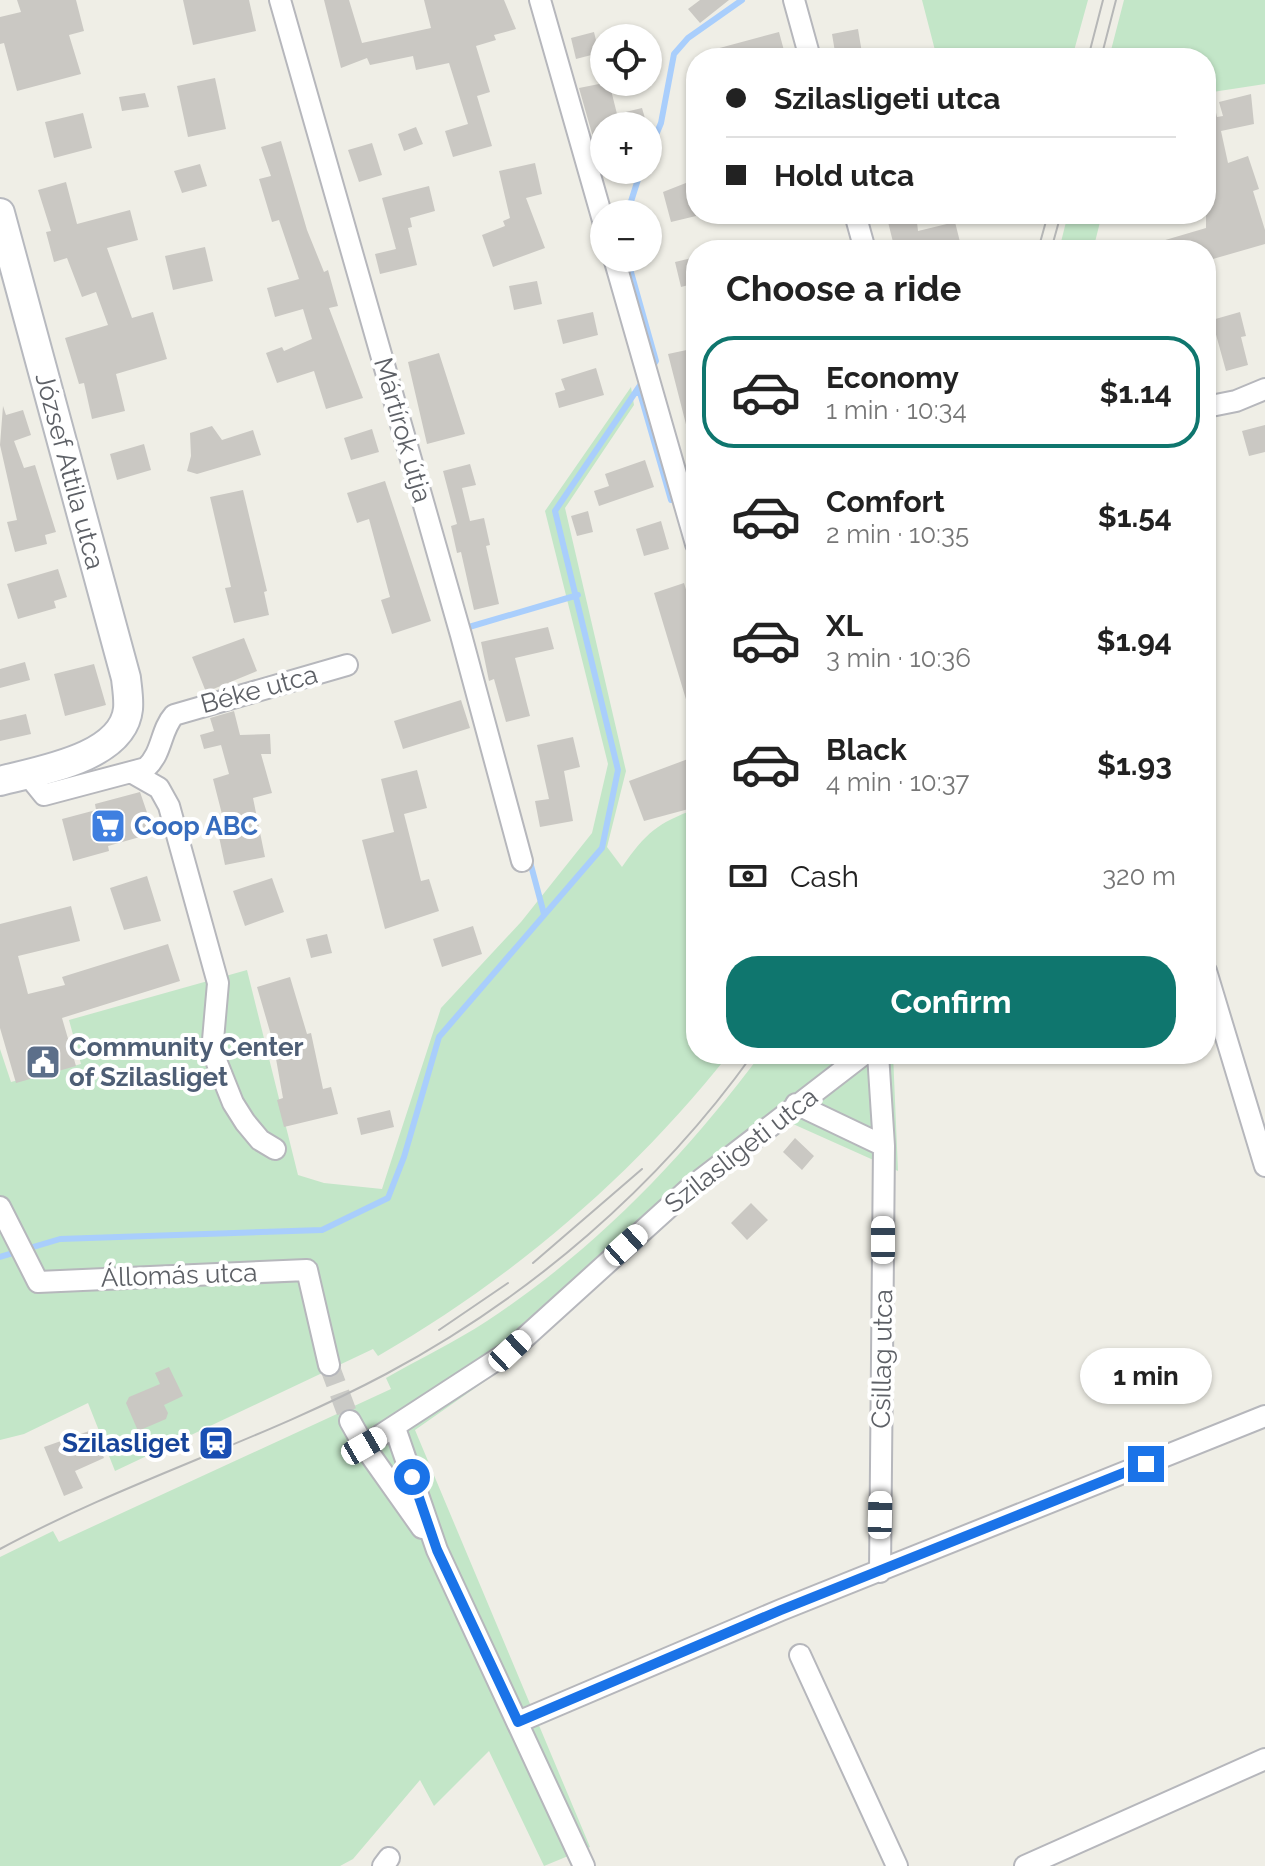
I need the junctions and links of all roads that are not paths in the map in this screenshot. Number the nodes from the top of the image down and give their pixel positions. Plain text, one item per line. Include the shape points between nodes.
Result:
1 (280, 0) edge
2 (540, 0) edge
3 (794, 0) edge
4 (807, 48) edge
5 (597, 200) edge
6 (0, 213) edge
7 (618, 272) edge
8 (1265, 389) edge
9 (1216, 405) edge
10 (686, 498) edge
11 (347, 665) dead end
12 (131, 772) junction
13 (27, 774) junction
14 (0, 781) edge
15 (522, 861) dead end
16 (1216, 1004) edge
17 (850, 1064) edge
18 (879, 1064) edge
19 (796, 1104) junction
20 (884, 1146) junction
21 (275, 1149) dead end
22 (1265, 1166) edge
23 (0, 1207) edge
24 (329, 1365) tunnel mouth
25 (1265, 1416) edge
26 (350, 1421) tunnel mouth
27 (395, 1428) junction
28 (364, 1446) junction
29 (437, 1550) junction
30 (880, 1572) junction
31 (800, 1655) dead end
32 (518, 1722) junction
33 (1265, 1759) edge
34 (584, 1866) edge
35 (897, 1866) edge
36 (1025, 1866) edge

1 - 15 street, Mártírok útja
2 - 5 street
3 - 4 street
6 - 13 street, József Attila utca via 126,678 128,711 120,730 88,756
7 - 10 street
8 - 9 street
11 - 12 street, Béke utca via 174,715 156,759
12 - 13 street, Béke utca via 44,795
12 - 21 street via 159,788 169,806 218,983 213,1040 225,1085 253,1133
13 - 14 street
16 - 22 street
17 - 19 street, Szilasligeti utca
18 - 20 street, Csillag utca
19 - 20 street
19 - 27 street, Szilasligeti utca via 682,1195 510,1351
20 - 30 street, Csillag utca
23 - 24 street, Állomás utca via 38,1282 307,1270
25 - 30 street
26 - 28 street
27 - 28 street, Szilasligeti utca
27 - 29 street
28 - 29 street
29 - 32 street
30 - 32 street
31 - 35 street
32 - 34 street
33 - 36 street

